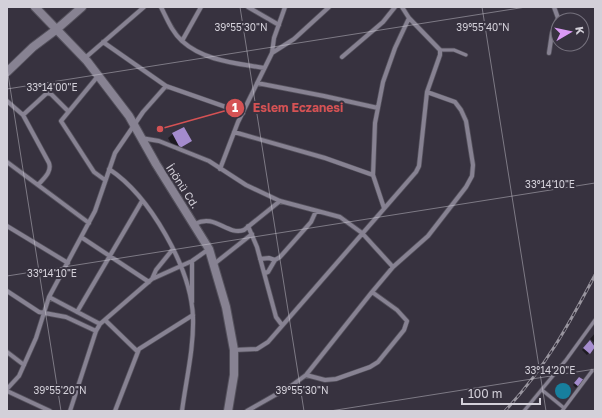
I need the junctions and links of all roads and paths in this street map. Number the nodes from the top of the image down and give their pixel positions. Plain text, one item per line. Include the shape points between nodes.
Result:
1 (35, 7) edge
2 (82, 7) edge
3 (144, 7) edge
4 (160, 7) edge
5 (201, 7) edge
6 (248, 7) edge
7 (285, 7) edge
8 (329, 7) edge
9 (395, 7) edge
10 (402, 7) edge
11 (554, 7) edge
12 (409, 18) junction
13 (279, 25) junction
14 (57, 29) junction
15 (182, 41) junction
16 (103, 42) junction
17 (440, 50) junction
18 (549, 52) dead end
19 (272, 53) junction
20 (466, 55) dead end
21 (85, 58) junction
22 (342, 58) dead end
23 (264, 68) junction
24 (8, 69) edge
25 (98, 76) junction
26 (257, 83) junction
27 (166, 86) junction
28 (427, 92) junction
29 (7, 101) edge
30 (378, 108) junction
31 (68, 111) junction
32 (243, 112) junction
33 (23, 115) junction
34 (134, 126) junction
35 (234, 132) junction
36 (141, 138) junction
37 (7, 162) edge
38 (220, 168) junction
39 (109, 169) junction
40 (373, 175) junction
41 (105, 180) junction
42 (38, 185) junction
43 (280, 200) junction
44 (142, 201) junction
45 (384, 208) junction
46 (316, 211) junction
47 (89, 223) junction
48 (195, 224) junction
49 (7, 226) edge
50 (248, 226) junction
51 (362, 233) junction
52 (252, 234) junction
53 (82, 237) junction
54 (173, 249) junction
55 (209, 249) junction
56 (110, 255) junction
57 (260, 259) junction
58 (275, 260) junction
59 (192, 261) junction
60 (68, 262) junction
61 (214, 264) junction
62 (180, 266) junction
63 (393, 267) junction
64 (265, 273) junction
65 (192, 274) junction
66 (184, 276) junction
67 (150, 280) junction
68 (7, 291) edge
69 (372, 292) junction
70 (49, 297) junction
71 (191, 305) junction
72 (77, 312) junction
73 (43, 313) junction
74 (193, 314) junction
75 (105, 320) junction
76 (595, 320) edge
77 (100, 324) junction
78 (282, 325) junction
79 (96, 331) junction
80 (234, 350) junction
81 (137, 351) junction
82 (7, 352) edge
83 (24, 365) junction
84 (592, 371) dead end
85 (306, 375) junction
86 (7, 390) edge
87 (542, 390) junction
88 (563, 410) edge
89 (50, 411) edge
90 (70, 411) edge
91 (115, 411) edge
92 (182, 411) edge
93 (228, 411) edge
94 (246, 411) edge
95 (524, 411) edge

1 - 14 street, İnönü Cd.
2 - 14 street
3 - 16 street
4 - 15 street
5 - 15 street
6 - 13 street
7 - 13 street
8 - 19 street via 294,40
9 - 22 street via 383,22
10 - 12 street
11 - 18 street via 558,18
12 - 17 street
12 - 30 street via 383,82
13 - 19 street
14 - 21 street, İnönü Cd.
14 - 24 street via 33,46
15 - 23 street via 210,58
16 - 21 street
16 - 27 street
17 - 20 lane via 454,50
17 - 28 street
19 - 23 street
21 - 25 street, İnönü Cd.
23 - 26 street
25 - 31 street
25 - 34 street, İnönü Cd.
26 - 30 street
26 - 32 street
27 - 32 street
27 - 34 street
28 - 45 street via 419,166
28 - 63 street via 455,102 461,110 466,121 473,165 472,176 457,200 428,236
29 - 33 street
30 - 40 street
31 - 33 street via 47,93
31 - 41 street via 60,121 94,172
32 - 35 street
33 - 42 street via 50,168
34 - 36 street, İnönü Cd.
34 - 39 street via 119,147
35 - 38 street
35 - 40 street via 326,158
36 - 38 street via 159,141
36 - 48 street, İnönü Cd.
37 - 42 street
38 - 43 street via 246,185
39 - 41 street
39 - 44 street
40 - 45 street
41 - 47 street
42 - 47 street
43 - 46 street
43 - 50 street
44 - 54 street
44 - 56 street
45 - 51 street
46 - 51 street via 340,217
46 - 58 street via 311,222
47 - 53 street
48 - 50 street via 208,221 238,232
48 - 55 street, İnönü Cd.
49 - 60 street
50 - 52 street
51 - 63 street
51 - 78 street
52 - 57 street
52 - 61 street
53 - 56 street
53 - 60 street
54 - 62 street
54 - 67 street
55 - 59 street
55 - 61 street, İnönü Cd.
56 - 67 street
56 - 72 street
57 - 58 street
57 - 64 street
58 - 64 street
59 - 62 street
59 - 65 street
60 - 70 street
61 - 80 street, İnönü Cd.
62 - 66 street
62 - 67 street
63 - 69 street
64 - 78 street via 276,317
65 - 66 lane
65 - 71 street
66 - 71 street
67 - 75 street
68 - 73 street
69 - 85 street
69 - 85 street via 397,310 407,321 404,330 370,368 336,379 325,380
70 - 72 street
70 - 73 street
71 - 74 street
72 - 77 street
73 - 79 street via 66,317
73 - 83 street via 36,338
74 - 81 street via 143,344
74 - 92 street
75 - 77 street
75 - 81 street
76 - 87 lane
77 - 79 street
78 - 80 street via 268,342 257,349
79 - 90 street
80 - 93 street, İnönü Cd. via 234,376
81 - 91 street
82 - 83 street
83 - 86 street via 19,376
84 - 88 lane
85 - 94 street
86 - 89 street
87 - 88 lane
87 - 95 lane

